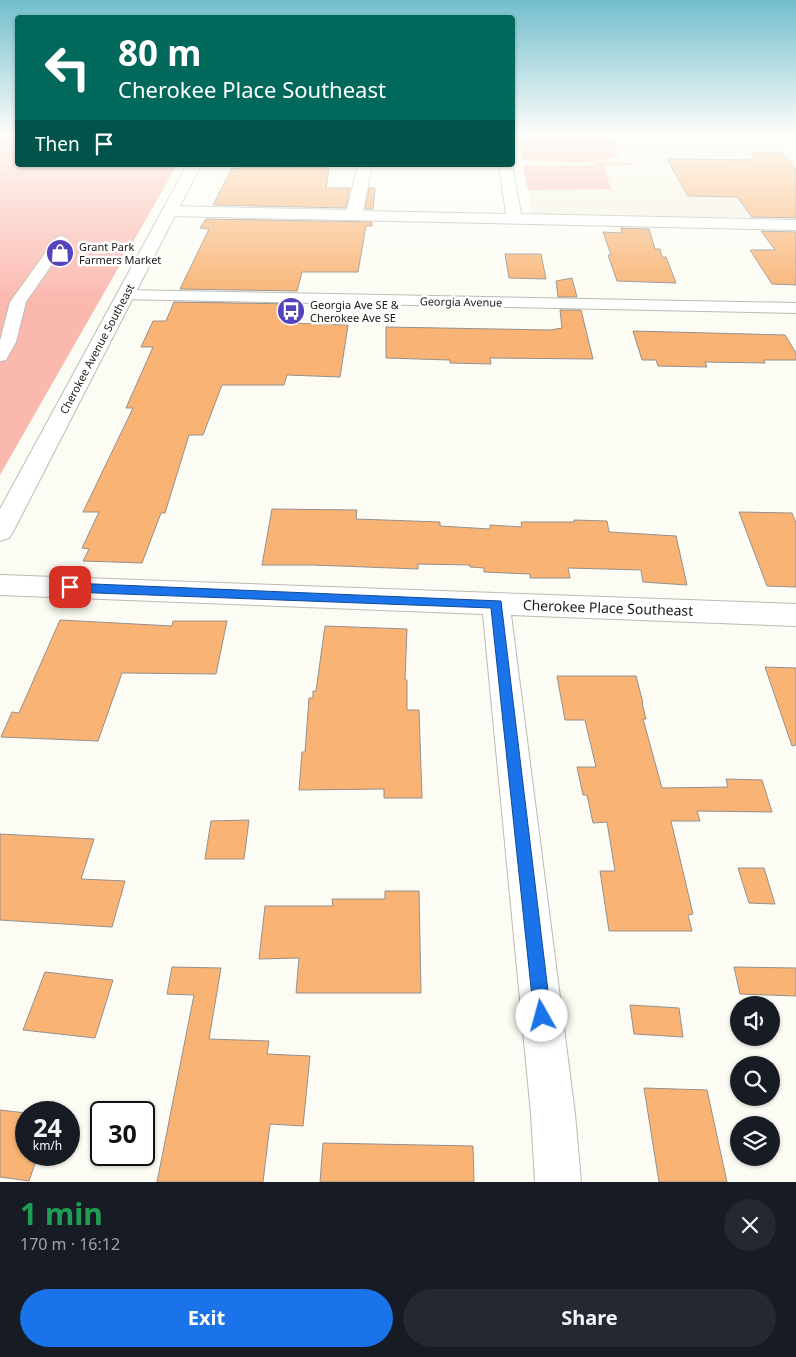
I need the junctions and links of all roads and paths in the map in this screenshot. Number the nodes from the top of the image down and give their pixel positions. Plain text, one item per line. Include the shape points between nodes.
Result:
1 (181, 190) edge
2 (359, 190) edge
3 (510, 190) edge
4 (170, 211) junction
5 (354, 215) junction
6 (514, 218) junction
7 (796, 224) edge
8 (62, 240) dead end
9 (125, 295) junction
10 (796, 308) edge
11 (0, 356) edge
12 (0, 532) edge
13 (0, 585) edge
14 (496, 604) junction
15 (796, 615) edge
16 (558, 1182) edge

1 - 4 street, Cherokee Avenue Southeast
2 - 5 street
3 - 6 street
4 - 5 street
4 - 9 street, Cherokee Avenue Southeast
5 - 6 street
6 - 7 street
8 - 11 street via 18,302 8,342
9 - 10 street, Georgia Avenue
9 - 12 street, Cherokee Avenue Southeast
13 - 14 street, Cherokee Place Southeast
14 - 15 street, Cherokee Place Southeast
14 - 16 street

